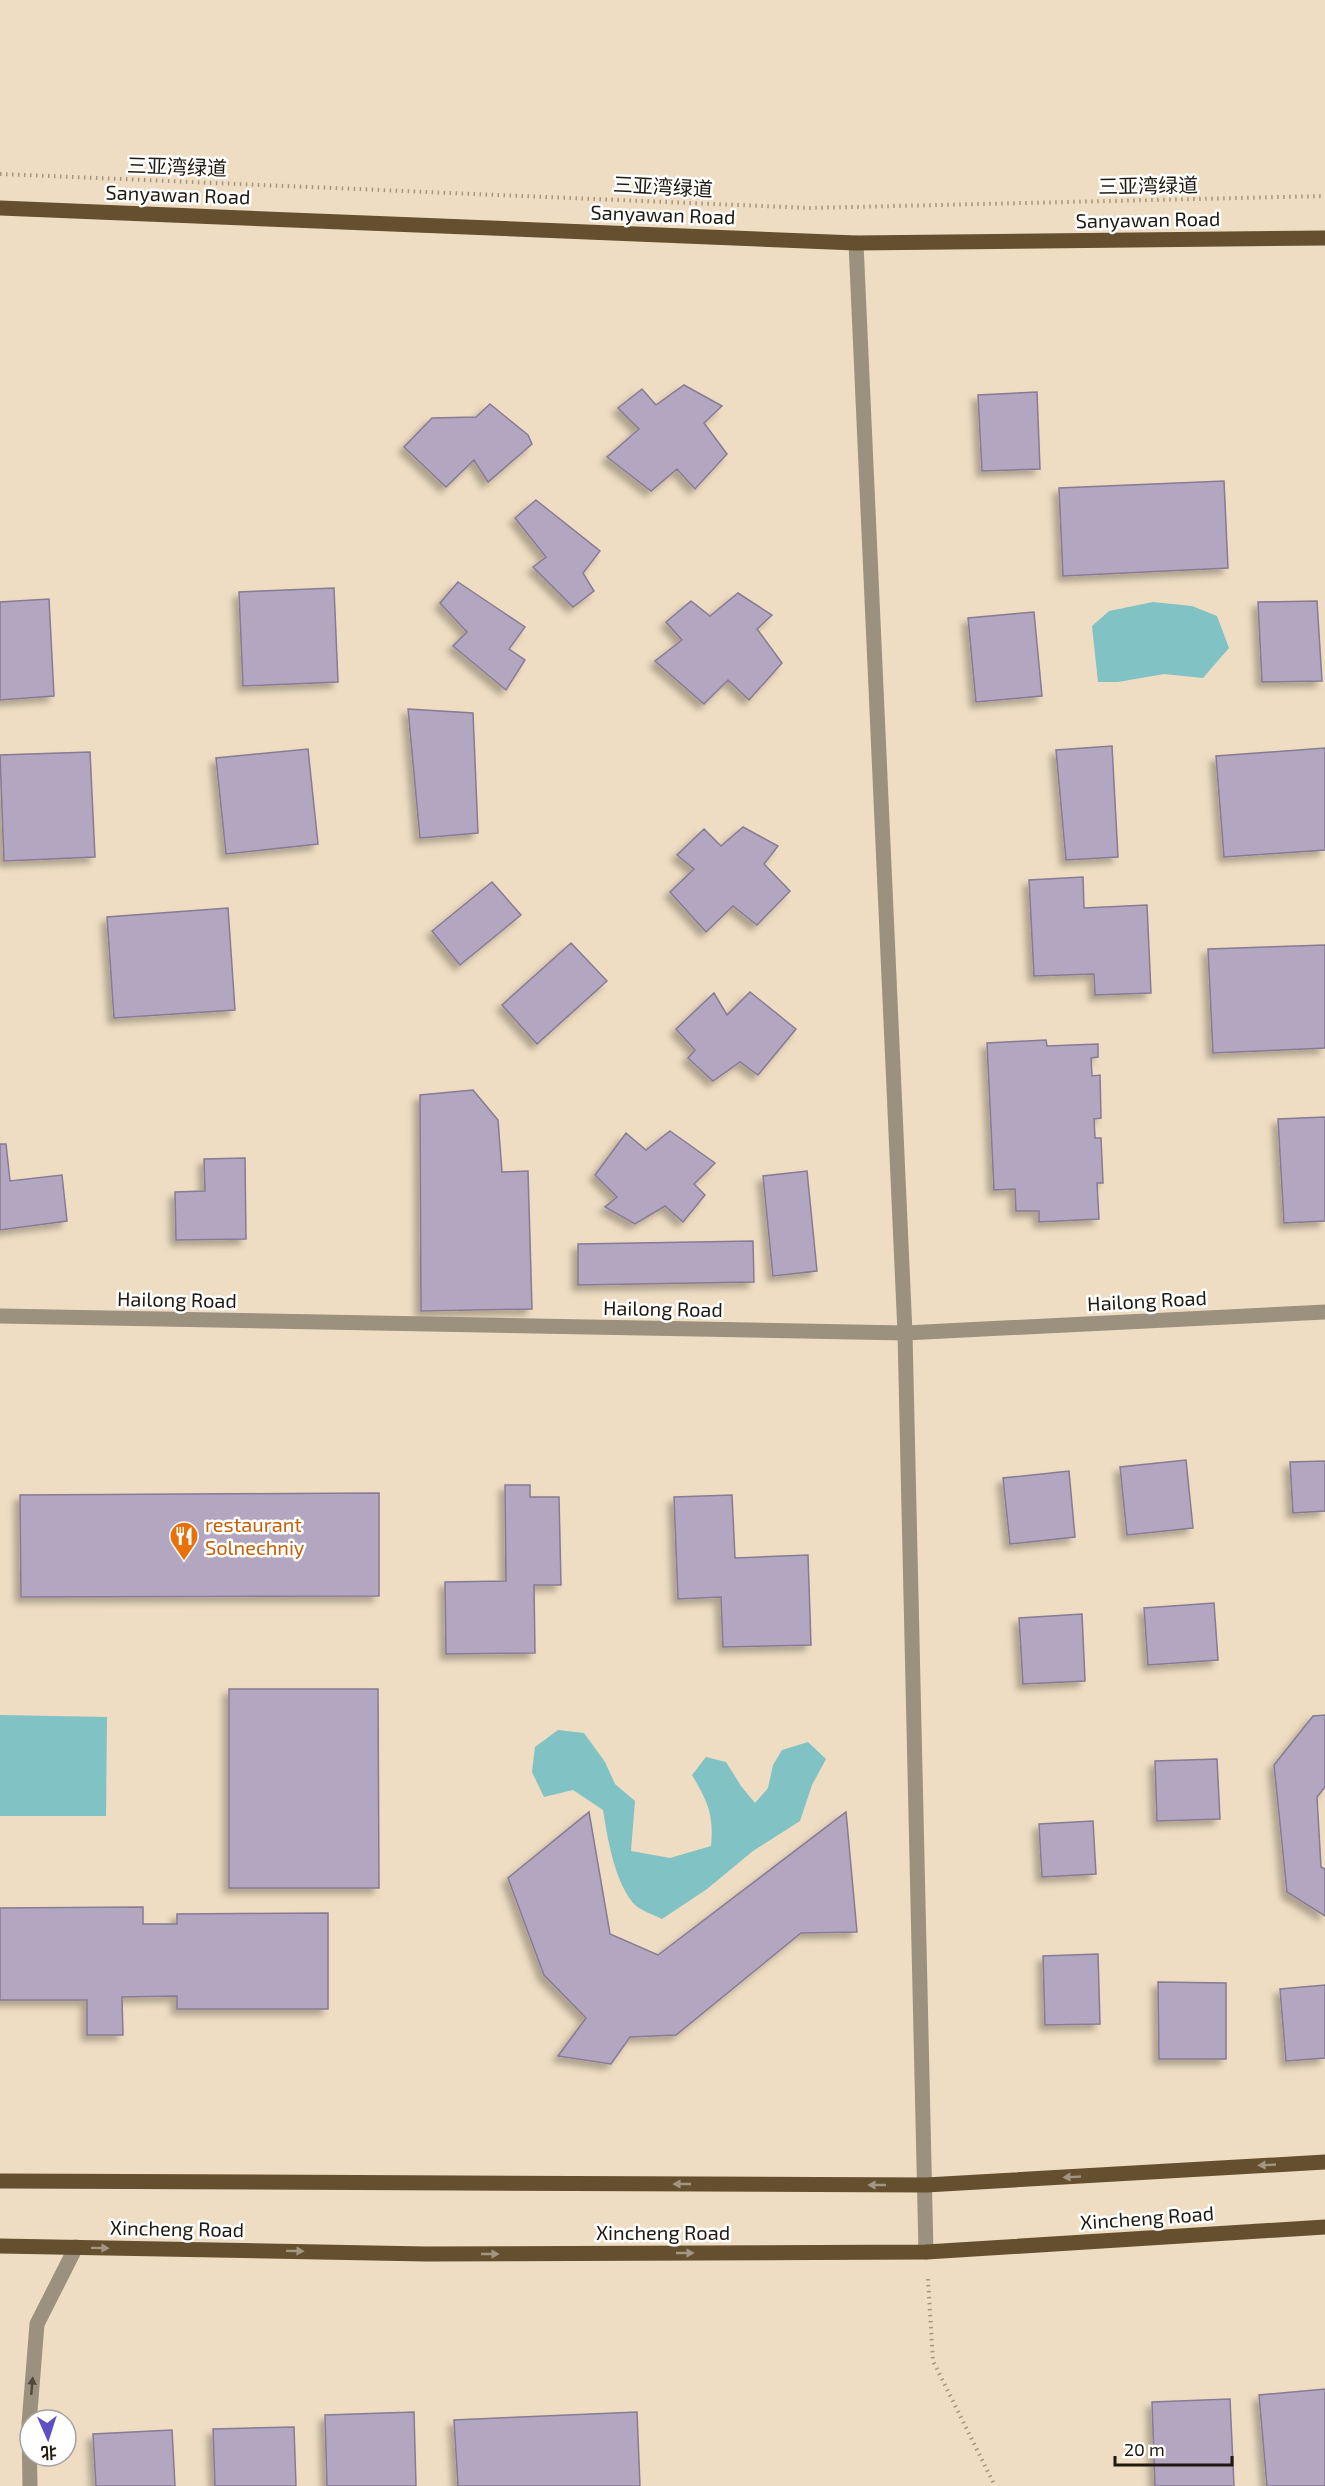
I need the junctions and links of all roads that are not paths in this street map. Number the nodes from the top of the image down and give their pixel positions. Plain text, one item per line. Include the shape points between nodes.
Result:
1 (0, 208) edge
2 (1325, 238) edge
3 (856, 243) junction
4 (1325, 1312) edge
5 (0, 1316) edge
6 (905, 1333) junction
7 (1325, 2162) edge
8 (0, 2181) edge
9 (927, 2185) junction
10 (1325, 2227) edge
11 (0, 2246) edge
12 (76, 2247) junction
13 (926, 2252) junction
14 (30, 2486) edge

1 - 3 main road, Sanyawan Road
2 - 3 main road, Sanyawan Road
3 - 6 street
4 - 6 street, Hailong Road
5 - 6 street, Hailong Road
6 - 9 street
7 -> 9 main road
9 -> 8 main road
9 - 13 street
10 - 13 main road, Xincheng Road
11 - 12 main road, Xincheng Road
12 -> 13 main road, Xincheng Road via 426,2254
14 -> 12 street via 28,2424 37,2324

